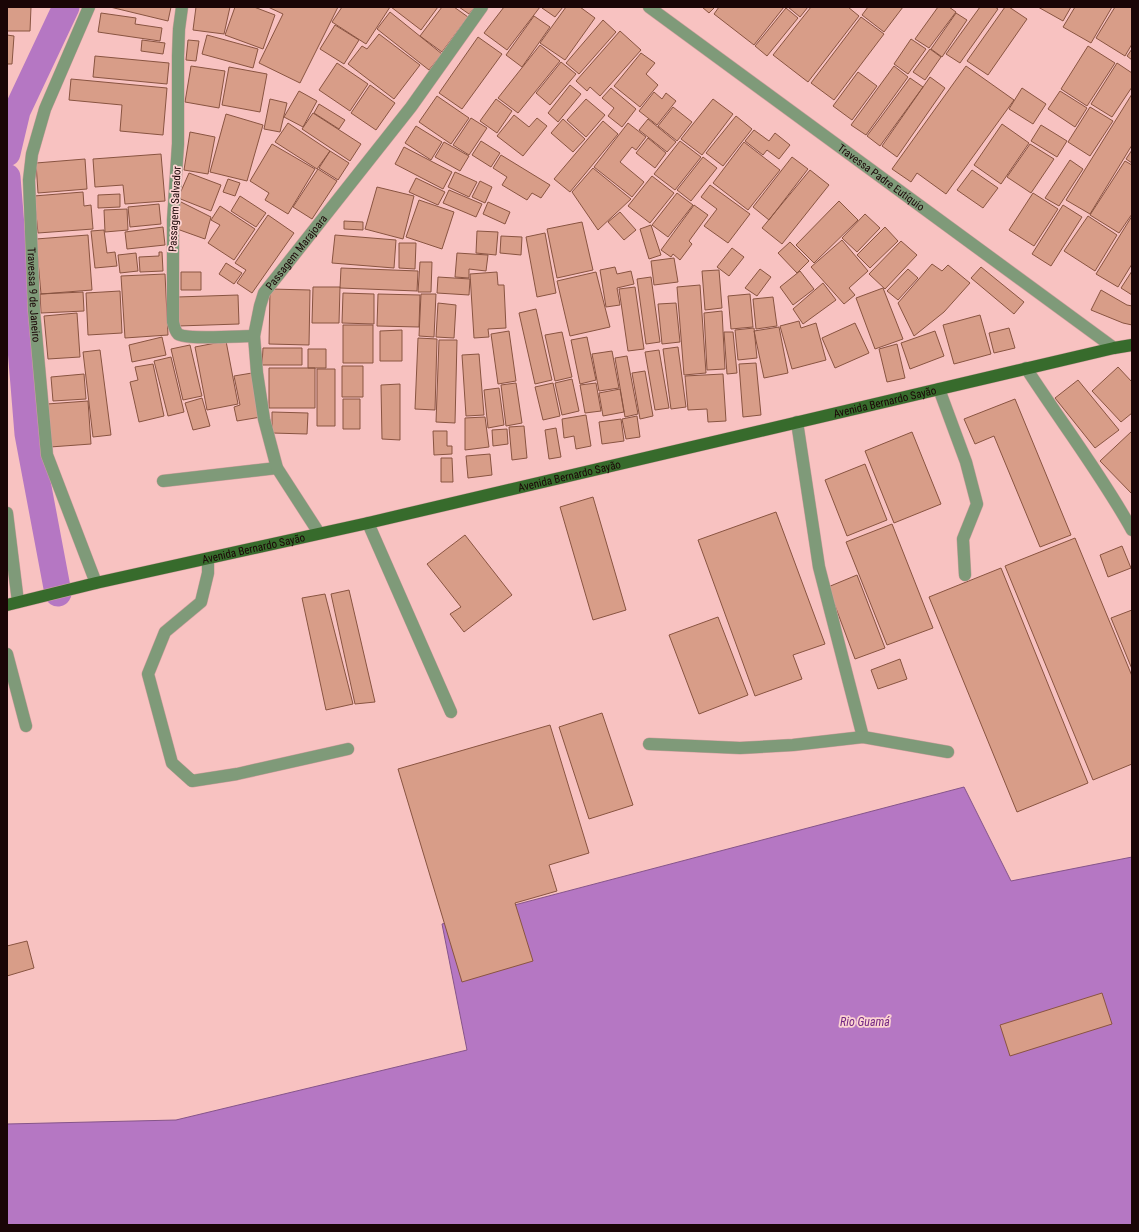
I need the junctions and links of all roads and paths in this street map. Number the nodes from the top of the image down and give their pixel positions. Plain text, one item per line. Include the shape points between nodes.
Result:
1 (89, 7) edge
2 (182, 7) edge
3 (482, 7) edge
4 (650, 7) edge
5 (254, 336) junction
6 (1132, 344) edge
7 (1114, 348) junction
8 (1026, 368) junction
9 (939, 389) junction
10 (797, 422) junction
11 (277, 468) junction
12 (163, 481) dead end
13 (7, 513) edge
14 (368, 523) junction
15 (1132, 530) edge
16 (320, 533) junction
17 (208, 559) junction
18 (965, 575) dead end
19 (96, 583) junction
20 (13, 603) edge
21 (7, 654) edge
22 (451, 712) dead end
23 (26, 726) dead end
24 (863, 737) junction
25 (648, 744) dead end
26 (348, 749) dead end
27 (948, 752) dead end

1 - 19 street, Travessa 9 de Janeiro via 44,109 32,154 30,180 34,311 47,455
2 - 5 street, Passagem Salvador via 179,29 178,144 173,220 173,322 176,331 184,336
3 - 5 street, Passagem Marajoara via 410,107 264,294
4 - 7 street, Travessa Padre Eutíquio
5 - 11 street, Passagem Marajoara via 264,419
6 - 7 main road, Avenida Bernardo Sayão
7 - 8 main road, Avenida Bernardo Sayão
8 - 9 main road, Avenida Bernardo Sayão
8 - 15 street via 1117,503
9 - 10 main road, Avenida Bernardo Sayão
9 - 18 street via 966,462 977,504 963,539
10 - 14 main road, Avenida Bernardo Sayão
10 - 24 street via 819,567
11 - 12 street
11 - 16 street, Passagem Marajoara
13 - 20 street
14 - 16 main road, Avenida Bernardo Sayão
14 - 22 street
16 - 17 main road, Avenida Bernardo Sayão
17 - 19 main road, Avenida Bernardo Sayão
17 - 26 street via 208,573 201,602 165,632 148,674 172,763 192,781 237,774
19 - 20 main road, Avenida Bernardo Sayão
21 - 23 street
24 - 25 street via 740,748
24 - 27 street

